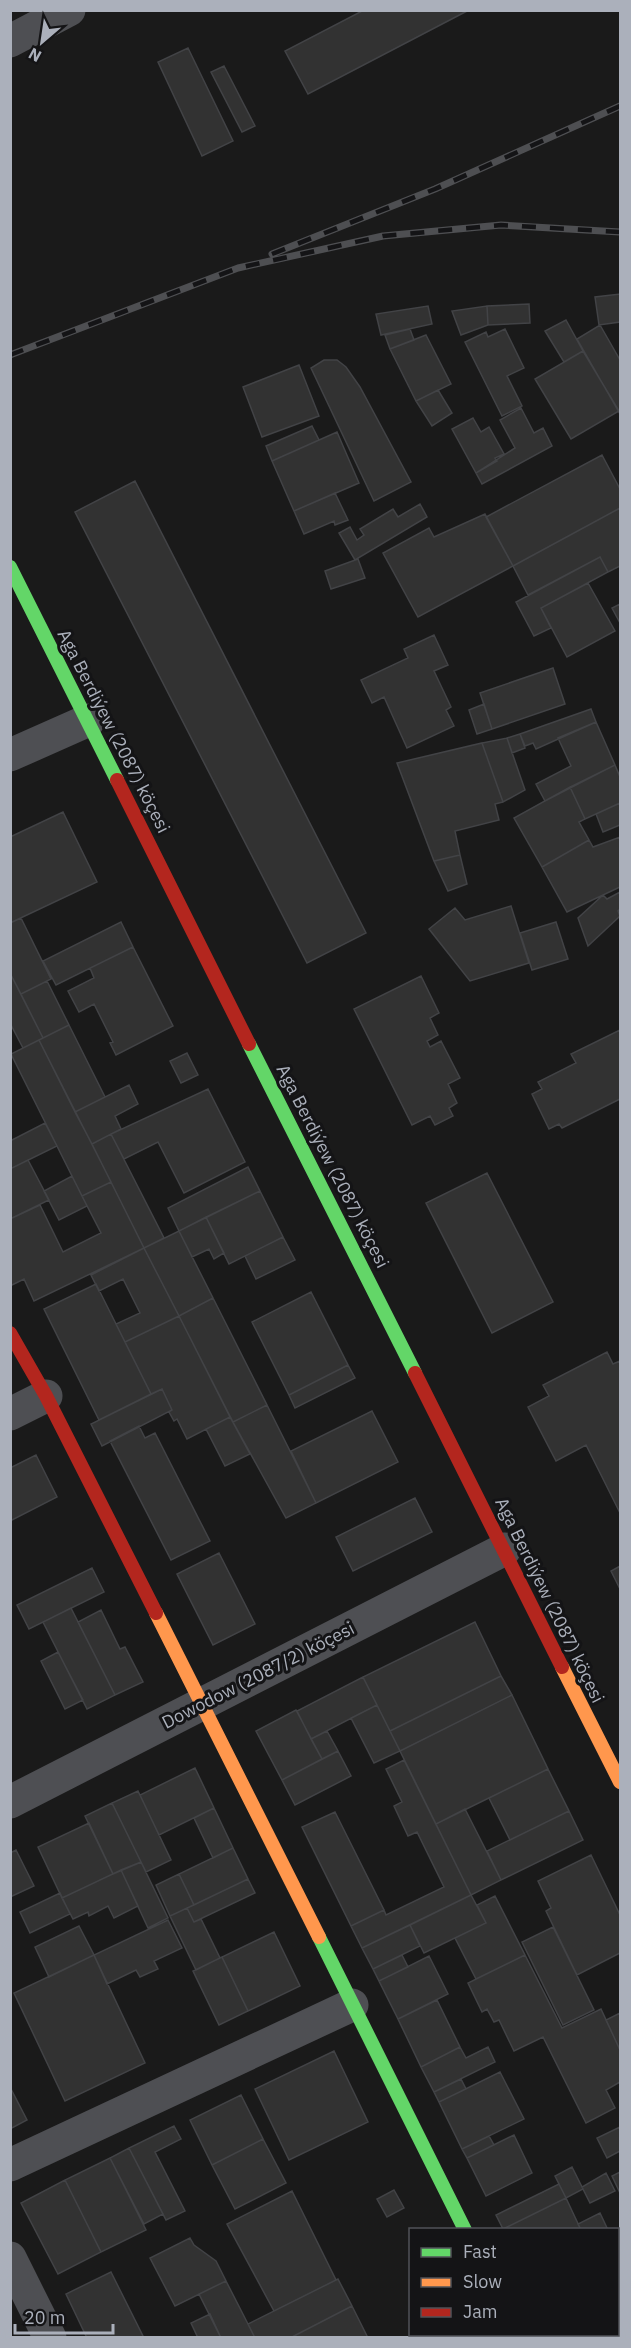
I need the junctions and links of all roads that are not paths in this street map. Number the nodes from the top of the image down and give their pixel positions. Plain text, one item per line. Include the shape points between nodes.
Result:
1 (69, 10) edge
2 (10, 41) edge
3 (10, 567) edge
4 (89, 720) junction
5 (10, 755) edge
6 (10, 1333) edge
7 (46, 1396) junction
8 (10, 1414) edge
9 (505, 1549) junction
10 (202, 1704) junction
11 (621, 1782) edge
12 (10, 1802) edge
13 (352, 2005) junction
14 (10, 2165) edge
15 (464, 2228) edge
16 (10, 2258) edge
17 (50, 2337) edge

1 - 2 street
3 - 4 street, Aga Berdiýew (2087) köçesi
4 - 5 street
4 - 9 street, Aga Berdiýew (2087) köçesi
6 - 7 street
7 - 8 street
7 - 10 street
9 - 10 street, Dowodow (2087/2) köçesi
9 - 11 street, Aga Berdiýew (2087) köçesi
10 - 12 street, Dowodow (2087/2) köçesi
10 - 13 street
13 - 14 street
13 - 15 street
16 - 17 street

